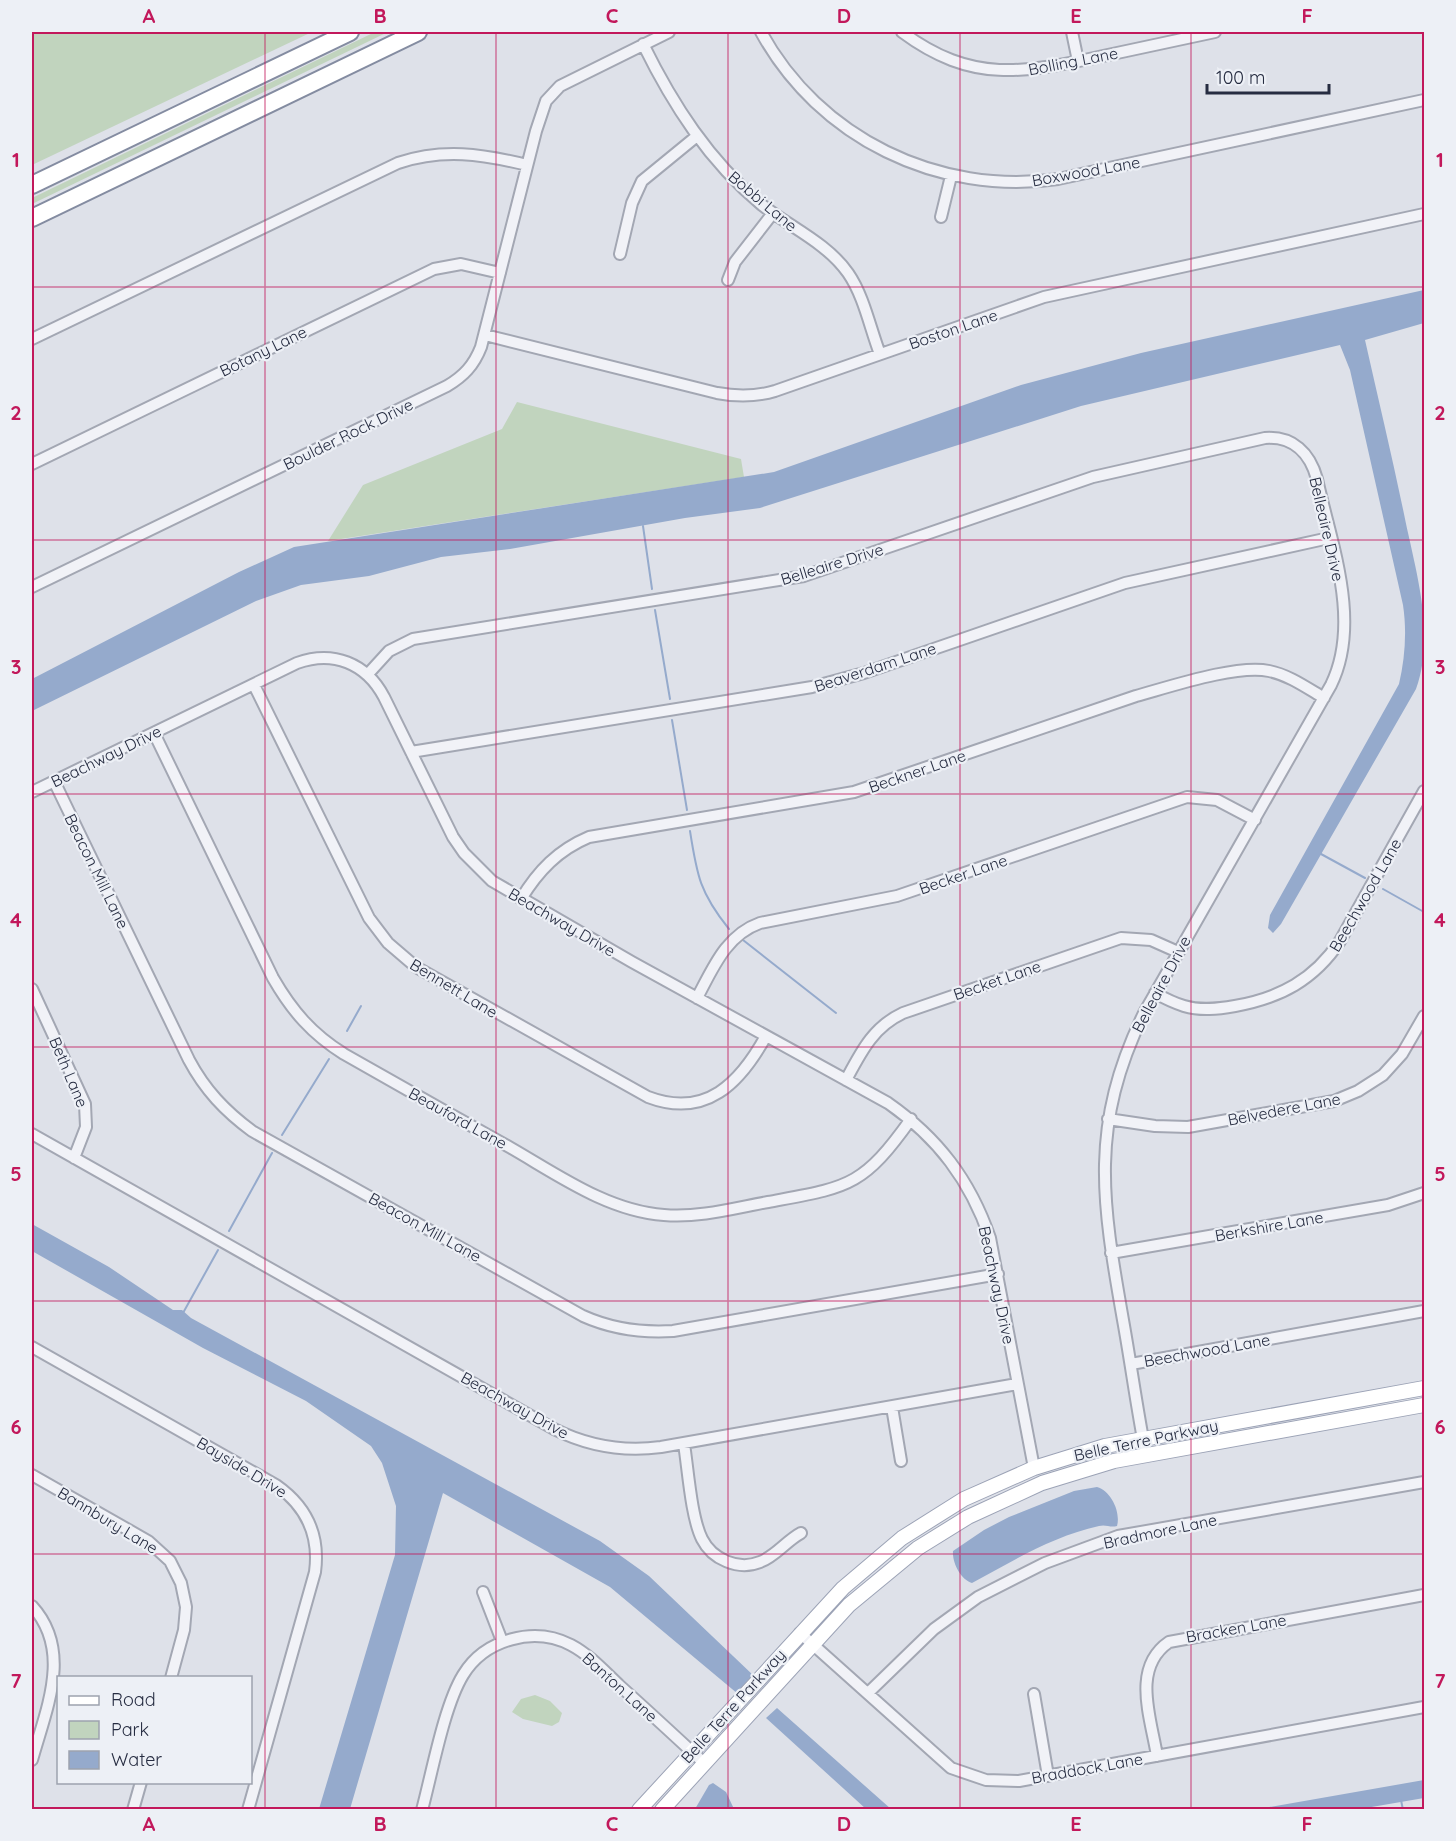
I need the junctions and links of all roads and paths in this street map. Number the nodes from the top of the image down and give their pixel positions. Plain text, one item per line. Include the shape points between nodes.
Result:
1 (350, 32) edge
2 (418, 32) edge
3 (669, 32) edge
4 (761, 32) edge
5 (902, 32) edge
6 (1072, 32) edge
7 (1215, 32) edge
8 (643, 44) junction
9 (1078, 61) junction
10 (1425, 100) edge
11 (697, 136) junction
12 (527, 165) junction
13 (951, 176) junction
14 (32, 186) edge
15 (773, 213) junction
16 (1425, 214) edge
17 (941, 217) dead end
18 (32, 218) edge
19 (620, 254) dead end
20 (500, 273) junction
21 (728, 280) dead end
22 (485, 335) junction
23 (32, 339) edge
24 (880, 354) junction
25 (32, 464) edge
26 (1329, 538) junction
27 (32, 587) edge
28 (368, 674) junction
29 (254, 685) junction
30 (1324, 698) junction
31 (154, 733) junction
32 (411, 752) junction
33 (54, 781) junction
34 (1425, 791) edge
35 (32, 792) edge
36 (1255, 820) junction
37 (521, 899) junction
38 (1178, 952) junction
39 (32, 989) edge
40 (1155, 993) junction
41 (697, 998) junction
42 (1425, 1016) edge
43 (766, 1036) junction
44 (846, 1080) junction
45 (910, 1119) junction
46 (1108, 1119) junction
47 (32, 1134) edge
48 (74, 1158) junction
49 (1425, 1194) edge
50 (1111, 1253) junction
51 (998, 1274) junction
52 (1425, 1311) edge
53 (32, 1347) edge
54 (1131, 1364) junction
55 (1017, 1384) junction
56 (1425, 1388) edge
57 (1425, 1405) edge
58 (892, 1407) junction
59 (1143, 1439) junction
60 (684, 1444) junction
61 (1146, 1455) junction
62 (901, 1461) dead end
63 (1034, 1468) junction
64 (32, 1475) edge
65 (1425, 1482) edge
66 (801, 1533) dead end
67 (483, 1592) dead end
68 (1425, 1595) edge
69 (32, 1606) edge
70 (800, 1633) junction
71 (502, 1641) junction
72 (813, 1644) junction
73 (171, 1676) edge
74 (868, 1694) junction
75 (1034, 1694) dead end
76 (1425, 1707) edge
77 (691, 1751) junction
78 (1157, 1755) junction
79 (32, 1760) edge
80 (704, 1763) junction
81 (1048, 1776) junction
82 (140, 1784) edge
83 (133, 1809) edge
84 (248, 1809) edge
85 (422, 1809) edge
86 (639, 1809) edge
87 (662, 1809) edge

1 - 14 highway
2 - 18 highway
3 - 8 street, Boulder Rock Drive
4 - 13 street, Boxwood Lane via 794,81 834,119 888,154
5 - 9 street, Bolling Lane via 945,57 988,69 1031,70
6 - 9 street
7 - 9 street, Bolling Lane
8 - 11 street, Bobbi Lane via 668,93
8 - 12 street, Boulder Rock Drive via 577,75 553,93 541,113
10 - 13 street, Boxwood Lane via 1058,179 1004,182
11 - 15 street, Bobbi Lane via 734,179
11 - 19 street via 642,181 632,203
12 - 20 street, Boulder Rock Drive
12 - 23 street via 459,152 398,163
13 - 17 street
15 - 21 street via 735,262
15 - 24 street, Bobbi Lane via 844,267 856,287
16 - 24 street, Boston Lane via 1044,297
20 - 22 street, Boulder Rock Drive
20 - 25 street, Botany Lane via 461,264 434,269
22 - 24 street, Boston Lane via 736,396 775,391
22 - 27 street, Boulder Rock Drive via 471,367 447,386
26 - 28 street, Belleaire Drive via 1317,478 1309,459 1292,442 1265,438 1093,477 804,576 413,639 394,647
26 - 30 street, Belleaire Drive via 1346,631 1339,666
26 - 32 street, Beaverdam Lane via 1125,583 864,673 812,687
28 - 29 street, Beachway Drive via 344,661 316,658 297,663
28 - 32 street, Beachway Drive via 381,690
29 - 31 street, Beachway Drive
29 - 43 street, Bennett Lane via 369,918 388,943 416,967 660,1101 692,1103 722,1092 741,1077
30 - 36 street, Belleaire Drive
30 - 37 street, Beckner Lane via 1283,676 1262,670 1244,670 1174,686 854,792 589,837 546,865
31 - 33 street, Beachway Drive
31 - 45 street, Beauford Lane via 273,978 307,1027 344,1054 585,1190 630,1209 665,1215 698,1214 825,1192 851,1184 868,1170
32 - 37 street, Beachway Drive via 464,853 492,881
33 - 35 street, Beachway Drive
33 - 51 street, Beacon Mill Lane via 189,1060 222,1107 252,1131 574,1311 612,1327 642,1332 673,1331
34 - 40 street, Beechwood Lane via 1340,940 1307,978 1276,997 1222,1008 1185,1006
36 - 38 street, Belleaire Drive
36 - 41 street, Becker Lane via 1216,800 1186,797 903,895 760,922 745,929 725,948
37 - 41 street, Beachway Drive
38 - 40 street, Belleaire Drive
38 - 44 street, Becket Lane via 1151,940 1121,938 903,1013 872,1035
39 - 48 street, Beth Lane via 85,1104 86,1127
40 - 46 street, Belleaire Drive via 1127,1050
41 - 43 street, Beachway Drive
42 - 46 street, Belvedere Lane via 1389,1069 1367,1086 1334,1101 1188,1126
43 - 44 street, Beachway Drive
44 - 45 street, Beachway Drive
45 - 51 street, Beachway Drive via 940,1148 965,1181 979,1207
46 - 50 street, Belleaire Drive via 1104,1188
47 - 48 street, Beachway Drive
48 - 60 street, Beachway Drive via 562,1433 619,1449
49 - 50 street, Berkshire Lane
50 - 54 street, Belleaire Drive
51 - 55 street, Beachway Drive
52 - 54 street, Beechwood Lane
53 - 84 street, Bayside Drive via 276,1485 298,1503 310,1523 317,1551 315,1572
54 - 59 street, Belleaire Drive
55 - 58 street, Beachway Drive
55 - 63 street, Beachway Drive
56 - 59 main road, Belle Terre Parkway
57 - 61 main road, Belle Terre Parkway
58 - 60 street, Beachway Drive
58 - 62 street
59 - 61 street, Belleaire Drive
59 - 63 main road, Belle Terre Parkway via 1085,1451
60 - 66 street via 699,1532 715,1555 732,1564 753,1565
61 - 72 main road, Belle Terre Parkway via 1042,1483 958,1522 879,1578
63 - 70 main road, Belle Terre Parkway via 977,1492 913,1530 853,1578
64 - 73 street, Bannbury Lane via 148,1541 170,1561 181,1583 186,1607
65 - 74 street, Bradmore Lane via 1118,1536 1054,1559 1010,1579 954,1614
67 - 71 street
68 - 78 street, Bracken Lane via 1169,1642 1153,1657 1146,1678
69 - 79 street via 49,1634 55,1666
70 - 72 street, Braddock Lane
70 - 77 main road, Belle Terre Parkway
71 - 77 street, Banton Lane via 535,1637 571,1645
71 - 85 street, Banton Lane via 481,1654 463,1675
72 - 74 street, Braddock Lane
72 - 80 main road, Belle Terre Parkway
74 - 81 street, Braddock Lane via 939,1759 963,1773 1002,1782
75 - 81 street
76 - 78 street, Braddock Lane
77 - 80 street, Banton Lane
77 - 86 main road, Belle Terre Parkway
78 - 81 street, Braddock Lane
80 - 87 main road, Belle Terre Parkway
82 - 83 street

